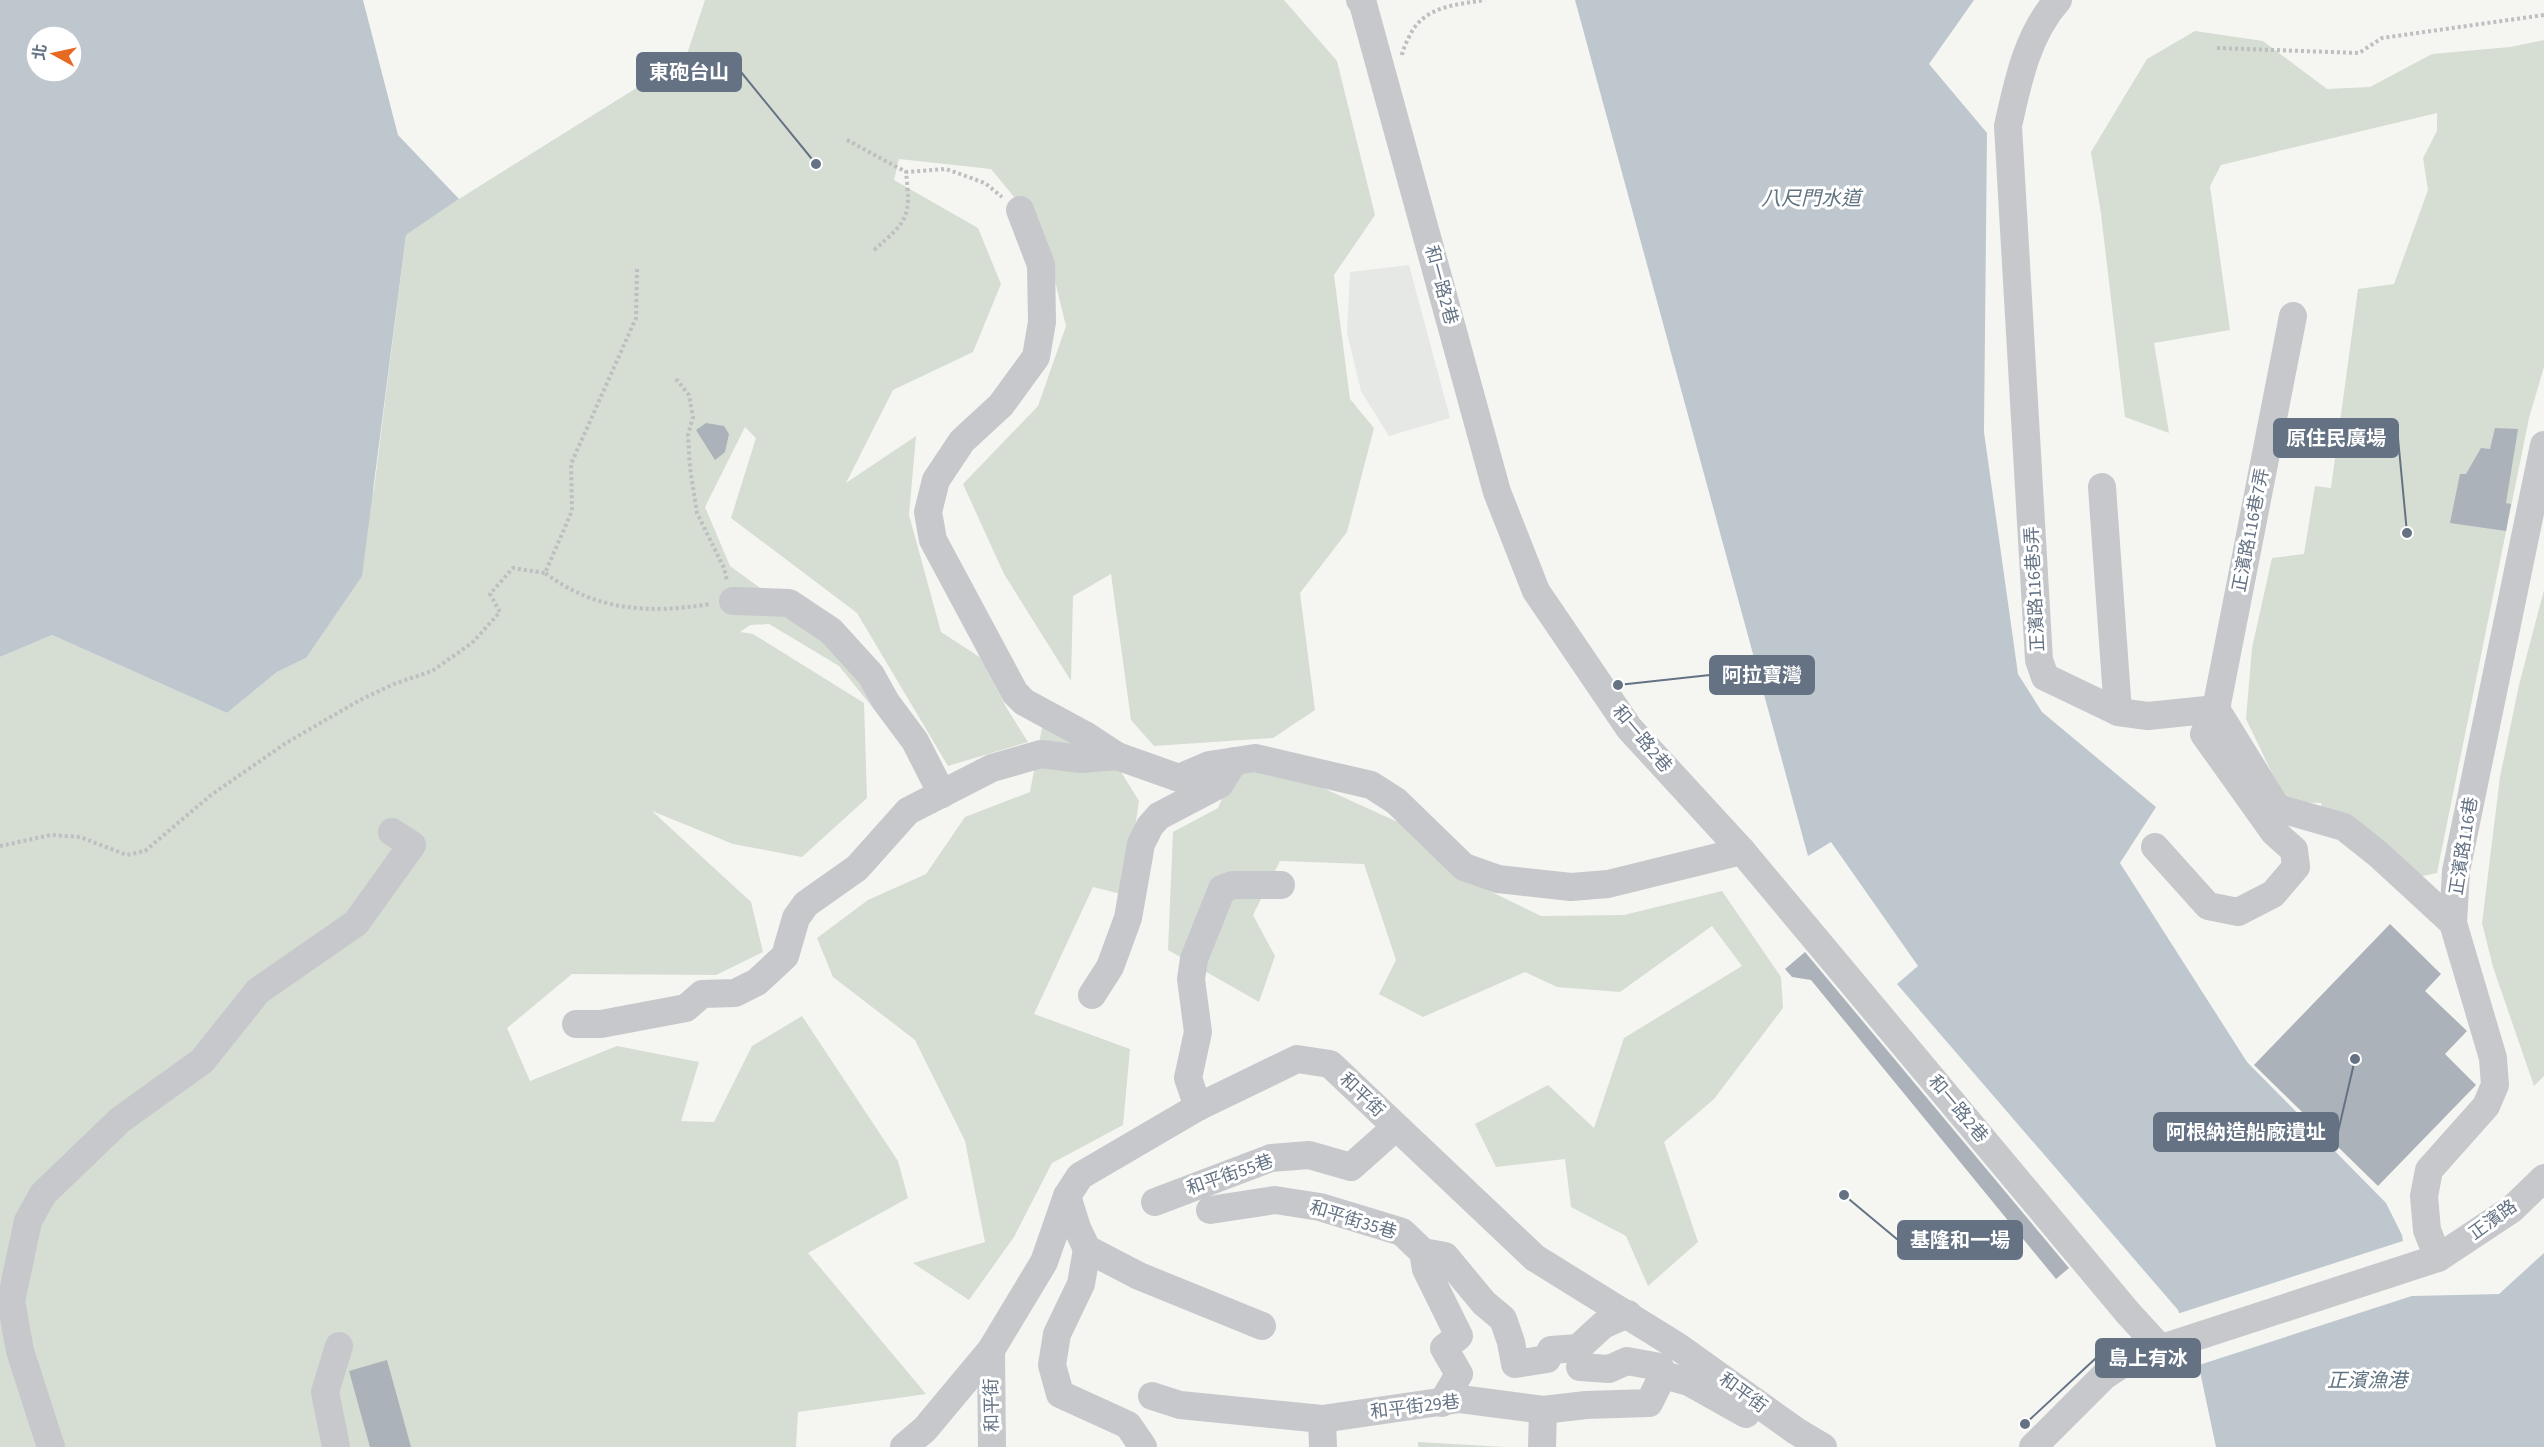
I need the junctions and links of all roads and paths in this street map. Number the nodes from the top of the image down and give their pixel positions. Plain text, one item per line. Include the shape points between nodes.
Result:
1 (1485, 0) edge
2 (2058, 0) edge
3 (1367, 1) edge
4 (2544, 15) edge
5 (2217, 48) dead end
6 (1402, 59) dead end
7 (848, 140) dead end
8 (906, 172) junction
9 (1020, 210) joint
10 (874, 250) dead end
11 (637, 269) dead end
12 (2293, 316) dead end
13 (676, 379) dead end
14 (2544, 445) edge
15 (2102, 487) dead end
16 (545, 573) junction
17 (733, 601) junction
18 (2216, 709) junction
19 (2118, 712) junction
20 (1117, 756) junction
21 (1234, 761) junction
22 (942, 794) junction
23 (392, 832) dead end
24 (0, 846) edge
25 (2155, 847) dead end
26 (1742, 851) junction
27 (1281, 885) dead end
28 (2453, 923) junction
29 (1092, 995) dead end
30 (576, 1024) dead end
31 (1198, 1107) junction
32 (1396, 1127) junction
33 (2544, 1178) edge
34 (1067, 1196) junction
35 (1155, 1202) dead end
36 (1210, 1210) dead end
37 (1087, 1250) junction
38 (1422, 1252) junction
39 (2438, 1258) junction
40 (1628, 1314) junction
41 (1262, 1326) dead end
42 (339, 1346) dead end
43 (2167, 1347) junction
44 (992, 1350) junction
45 (1580, 1367) dead end
46 (1663, 1375) junction
47 (1152, 1396) dead end
48 (1443, 1403) junction
49 (1543, 1410) junction
50 (1322, 1419) junction
51 (1796, 1431) junction
52 (51, 1447) edge
53 (336, 1447) edge
54 (904, 1447) edge
55 (992, 1447) edge
56 (1143, 1447) edge
57 (1323, 1447) edge
58 (1542, 1447) edge
59 (1823, 1447) edge
60 (2033, 1447) edge

1 - 6 path via 1436,9 1420,20
2 - 19 street, 正濱路116巷5弄 via 2024,60 2008,126 2039,660 2045,677
3 - 26 street, 和一路2巷 via 1497,492 1536,591 1629,728
4 - 5 path via 2382,38 2359,53
7 - 8 path
8 - 9 path via 946,169 985,183
8 - 10 path via 910,204 902,225
9 - 20 street via 1041,265 1042,322 1036,357 1001,405 962,441 936,480 927,512 933,540 1015,693
11 - 16 path via 636,318 571,464 572,511
12 - 18 street, 正濱路116巷7弄
13 - 17 path via 689,395 693,417 688,435 697,513 724,568
14 - 28 street, 正濱路116巷 via 2456,871
15 - 19 street
16 - 17 path via 564,588 597,602 661,610
16 - 24 path via 513,568 490,594 500,612 472,643 432,670 360,700 286,744 211,795 145,851 128,855 80,837 51,835
17 - 22 street via 789,603 831,631 871,675 915,741
18 - 19 street, 正濱路116巷5弄 via 2148,716
18 - 25 street, 正濱路116巷7弄 via 2204,734 2274,832 2294,850 2296,867 2273,894 2238,912 2208,906
18 - 28 street via 2277,808 2344,827
20 - 21 street via 1179,778 1209,765
20 - 22 street via 1081,759 1041,754 992,768
21 - 26 street via 1255,758 1371,785 1396,801 1464,867 1498,879 1571,887 1608,884
21 - 29 street via 1220,784 1160,816 1150,826 1141,844 1128,918 1110,967
22 - 30 street via 908,811 856,868 806,904 796,918 785,956 757,982 735,993 702,994 686,1008 601,1024
23 - 52 street via 412,845 356,923 258,991 202,1061 120,1120 43,1194 28,1221 11,1301 20,1351
26 - 43 street, 和一路2巷 via 2128,1312
27 - 31 street via 1233,885 1222,890 1194,959 1191,979 1198,1032 1188,1078
28 - 39 street, 正濱路116巷 via 2493,1058 2495,1085 2486,1106 2429,1170 2424,1196 2427,1230
31 - 32 street, 和平街 via 1297,1059 1330,1064
31 - 34 street, 和平街 via 1080,1176
32 - 35 street, 和平街55巷 via 1351,1167 1309,1155 1271,1158
32 - 40 street, 和平街 via 1535,1258
33 - 39 street, 正濱路 via 2512,1209
34 - 37 street
34 - 44 street, 和平街 via 1044,1262
36 - 38 street, 和平街35巷 via 1275,1200 1320,1207 1402,1232
37 - 41 street via 1139,1276
37 - 56 street via 1081,1284 1057,1334 1052,1365 1060,1394 1128,1425
38 - 40 street, 和平街35巷 via 1444,1256 1503,1319 1515,1364 1547,1359 1551,1350 1578,1348 1604,1324
38 - 48 street via 1426,1269 1459,1336 1444,1348 1459,1374
39 - 43 street, 正濱路
40 - 51 street, 和平街
42 - 53 street via 325,1392
43 - 60 street, 正濱路 via 2132,1358 2104,1376
44 - 54 street via 925,1429
44 - 55 street, 和平街
45 - 46 street via 1609,1369 1627,1361 1660,1367
46 - 49 street, 和平街29巷 via 1649,1403
46 - 51 street via 1689,1382 1759,1422
47 - 50 street, 和平街29巷 via 1180,1405
48 - 49 street, 和平街29巷 via 1460,1399
48 - 50 street, 和平街29巷
49 - 58 street
50 - 57 street
51 - 59 street, 和平街

